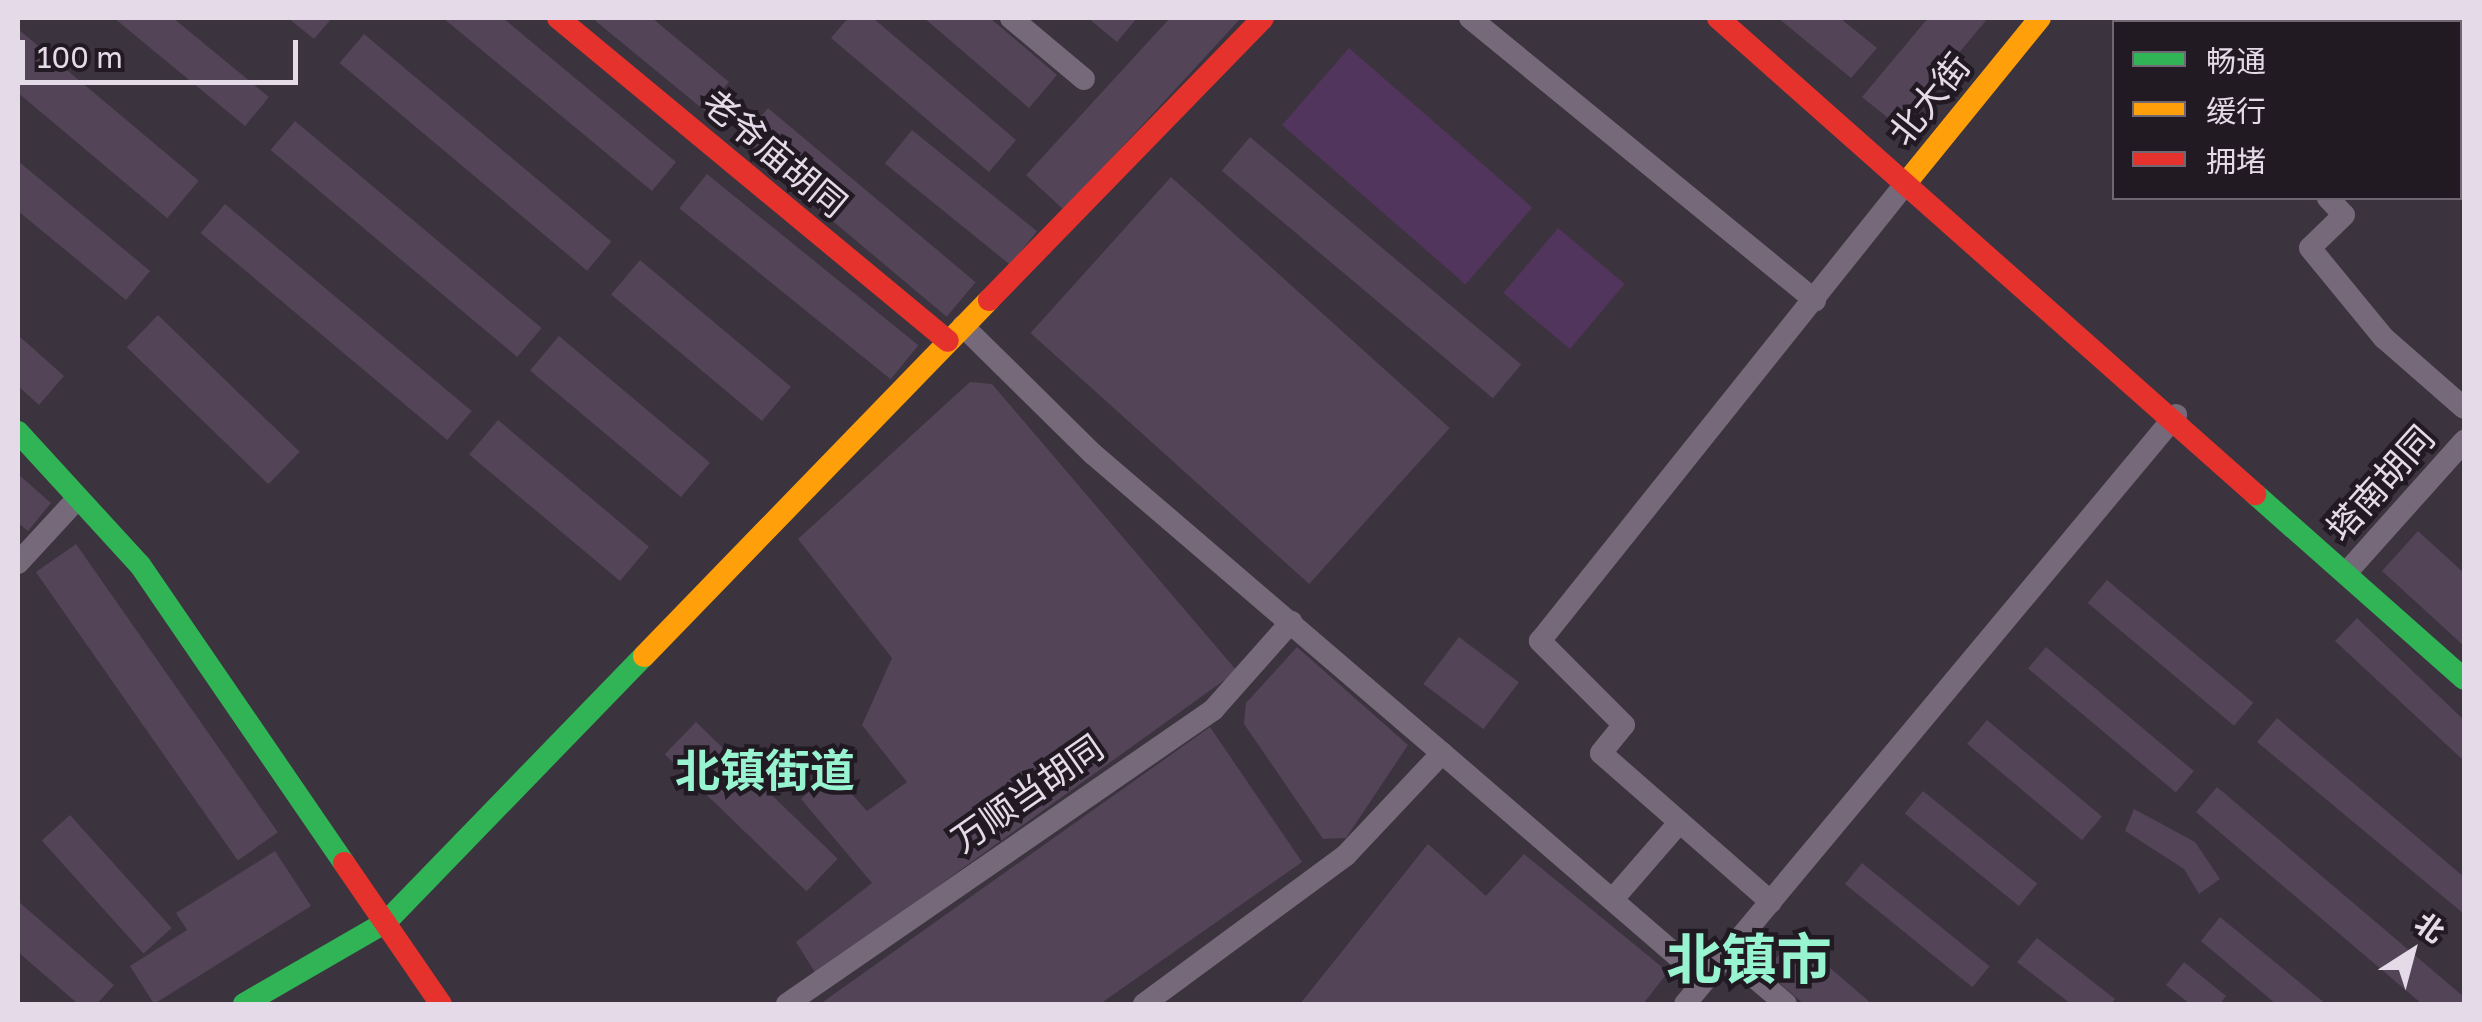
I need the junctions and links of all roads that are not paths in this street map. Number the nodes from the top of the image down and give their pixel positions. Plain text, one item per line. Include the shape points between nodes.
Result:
1 (558, 18) edge
2 (1011, 18) edge
3 (1262, 18) edge
4 (1470, 18) edge
5 (1718, 18) edge
6 (2040, 18) edge
7 (1084, 78) dead end
8 (1910, 178) junction
9 (2330, 200) edge
10 (1815, 300) junction
11 (956, 334) junction
12 (2464, 408) edge
13 (2176, 414) junction
14 (18, 432) edge
15 (2464, 440) edge
16 (78, 498) junction
17 (18, 563) edge
18 (2348, 572) junction
19 (1296, 627) junction
20 (2464, 679) edge
21 (1442, 753) junction
22 (1677, 825) junction
23 (1613, 899) junction
24 (1770, 902) junction
25 (386, 922) junction
26 (1727, 954) junction
27 (1705, 980) junction
28 (244, 1004) edge
29 (441, 1004) edge
30 (787, 1004) edge
31 (1144, 1004) edge
32 (1685, 1004) edge
33 (1786, 1004) edge

1 - 11 street, 老爷庙胡同
2 - 7 street
3 - 11 street
4 - 10 street
5 - 8 street
6 - 8 street, 北大街
8 - 10 street
8 - 13 street
9 - 12 street via 2344,215 2310,248 2384,338
10 - 22 street via 1540,641 1624,725 1601,753
11 - 19 street, 老爷庙胡同
11 - 25 street
13 - 18 street
13 - 24 street
14 - 16 street
15 - 18 street, 塔南胡同
16 - 17 street
16 - 25 street via 140,565
18 - 20 street
19 - 21 street, 老爷庙胡同
19 - 30 street, 万顺当胡同 via 1213,710
21 - 23 street, 老爷庙胡同
21 - 31 street via 1346,855
22 - 23 street
22 - 24 street
23 - 27 street, 老爷庙胡同
24 - 26 street
25 - 28 street
25 - 29 street
26 - 27 street
26 - 33 street
27 - 32 street

